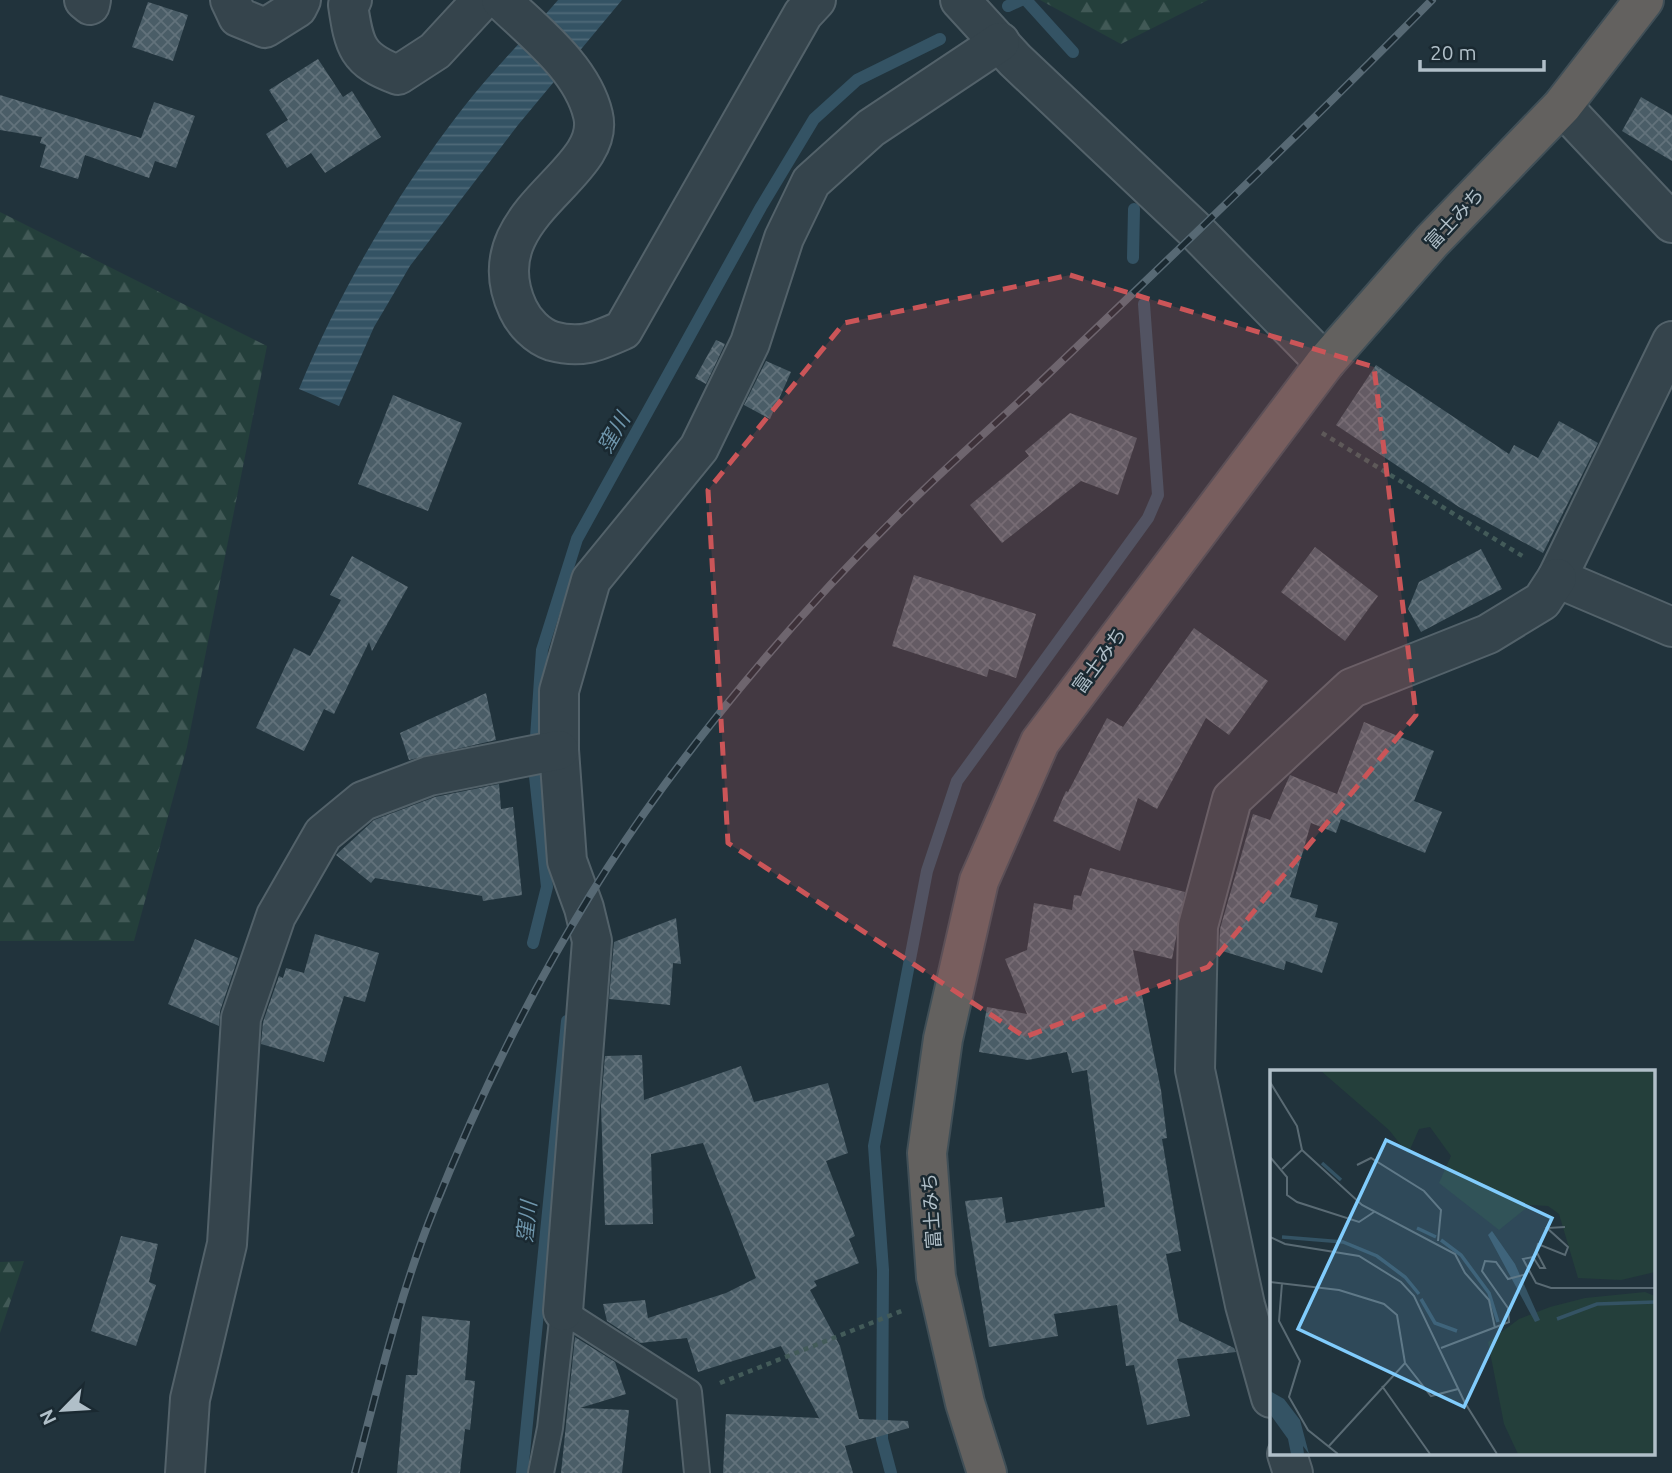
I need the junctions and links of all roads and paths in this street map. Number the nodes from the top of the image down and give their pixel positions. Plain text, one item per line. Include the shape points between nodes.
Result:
1 (84, 0) edge
2 (91, 0) edge
3 (230, 0) edge
4 (301, 0) edge
5 (352, 0) edge
6 (816, 0) edge
7 (960, 0) edge
8 (1644, 0) edge
9 (499, 4) edge
10 (1000, 43) junction
11 (1562, 106) junction
12 (1672, 223) edge
13 (1672, 341) edge
14 (1325, 363) junction
15 (1288, 412) junction
16 (1557, 578) junction
17 (1672, 628) edge
18 (542, 752) junction
19 (905, 1309) dead end
20 (563, 1311) junction
21 (689, 1392) junction
22 (1270, 1394) edge
23 (1288, 1456) edge
24 (185, 1473) edge
25 (541, 1473) edge
26 (696, 1473) edge
27 (987, 1473) edge
28 (1293, 1473) edge

1 - 2 street via 90,5
3 - 4 street via 239,18 265,28 297,8
5 - 9 street via 348,5 354,43 372,66 398,75
6 - 9 street via 803,14 622,330 572,346 545,339 523,320 510,291 509,256 517,233 589,147 594,117 576,76
7 - 10 street
8 - 11 highway, 富士みち
10 - 14 street via 1195,230
10 - 18 street via 872,128 811,182 784,238 750,343 699,448 591,580
11 - 12 street
11 - 14 highway, 富士みち via 1432,241
13 - 16 street
14 - 15 highway, 富士みち
15 - 16 path
15 - 27 highway, 富士みち via 1040,742 979,881 943,1039 927,1153 936,1277 965,1403
16 - 17 street
16 - 22 street via 1542,601 1488,634 1352,688 1232,799 1198,926 1195,1070 1245,1305
18 - 20 street via 567,861 592,941
18 - 24 street via 429,776 363,801 323,834 276,916 241,1018 227,1244 190,1399
19 - 21 path via 745,1376
20 - 21 lane
20 - 25 lane
21 - 26 lane
23 - 28 street

